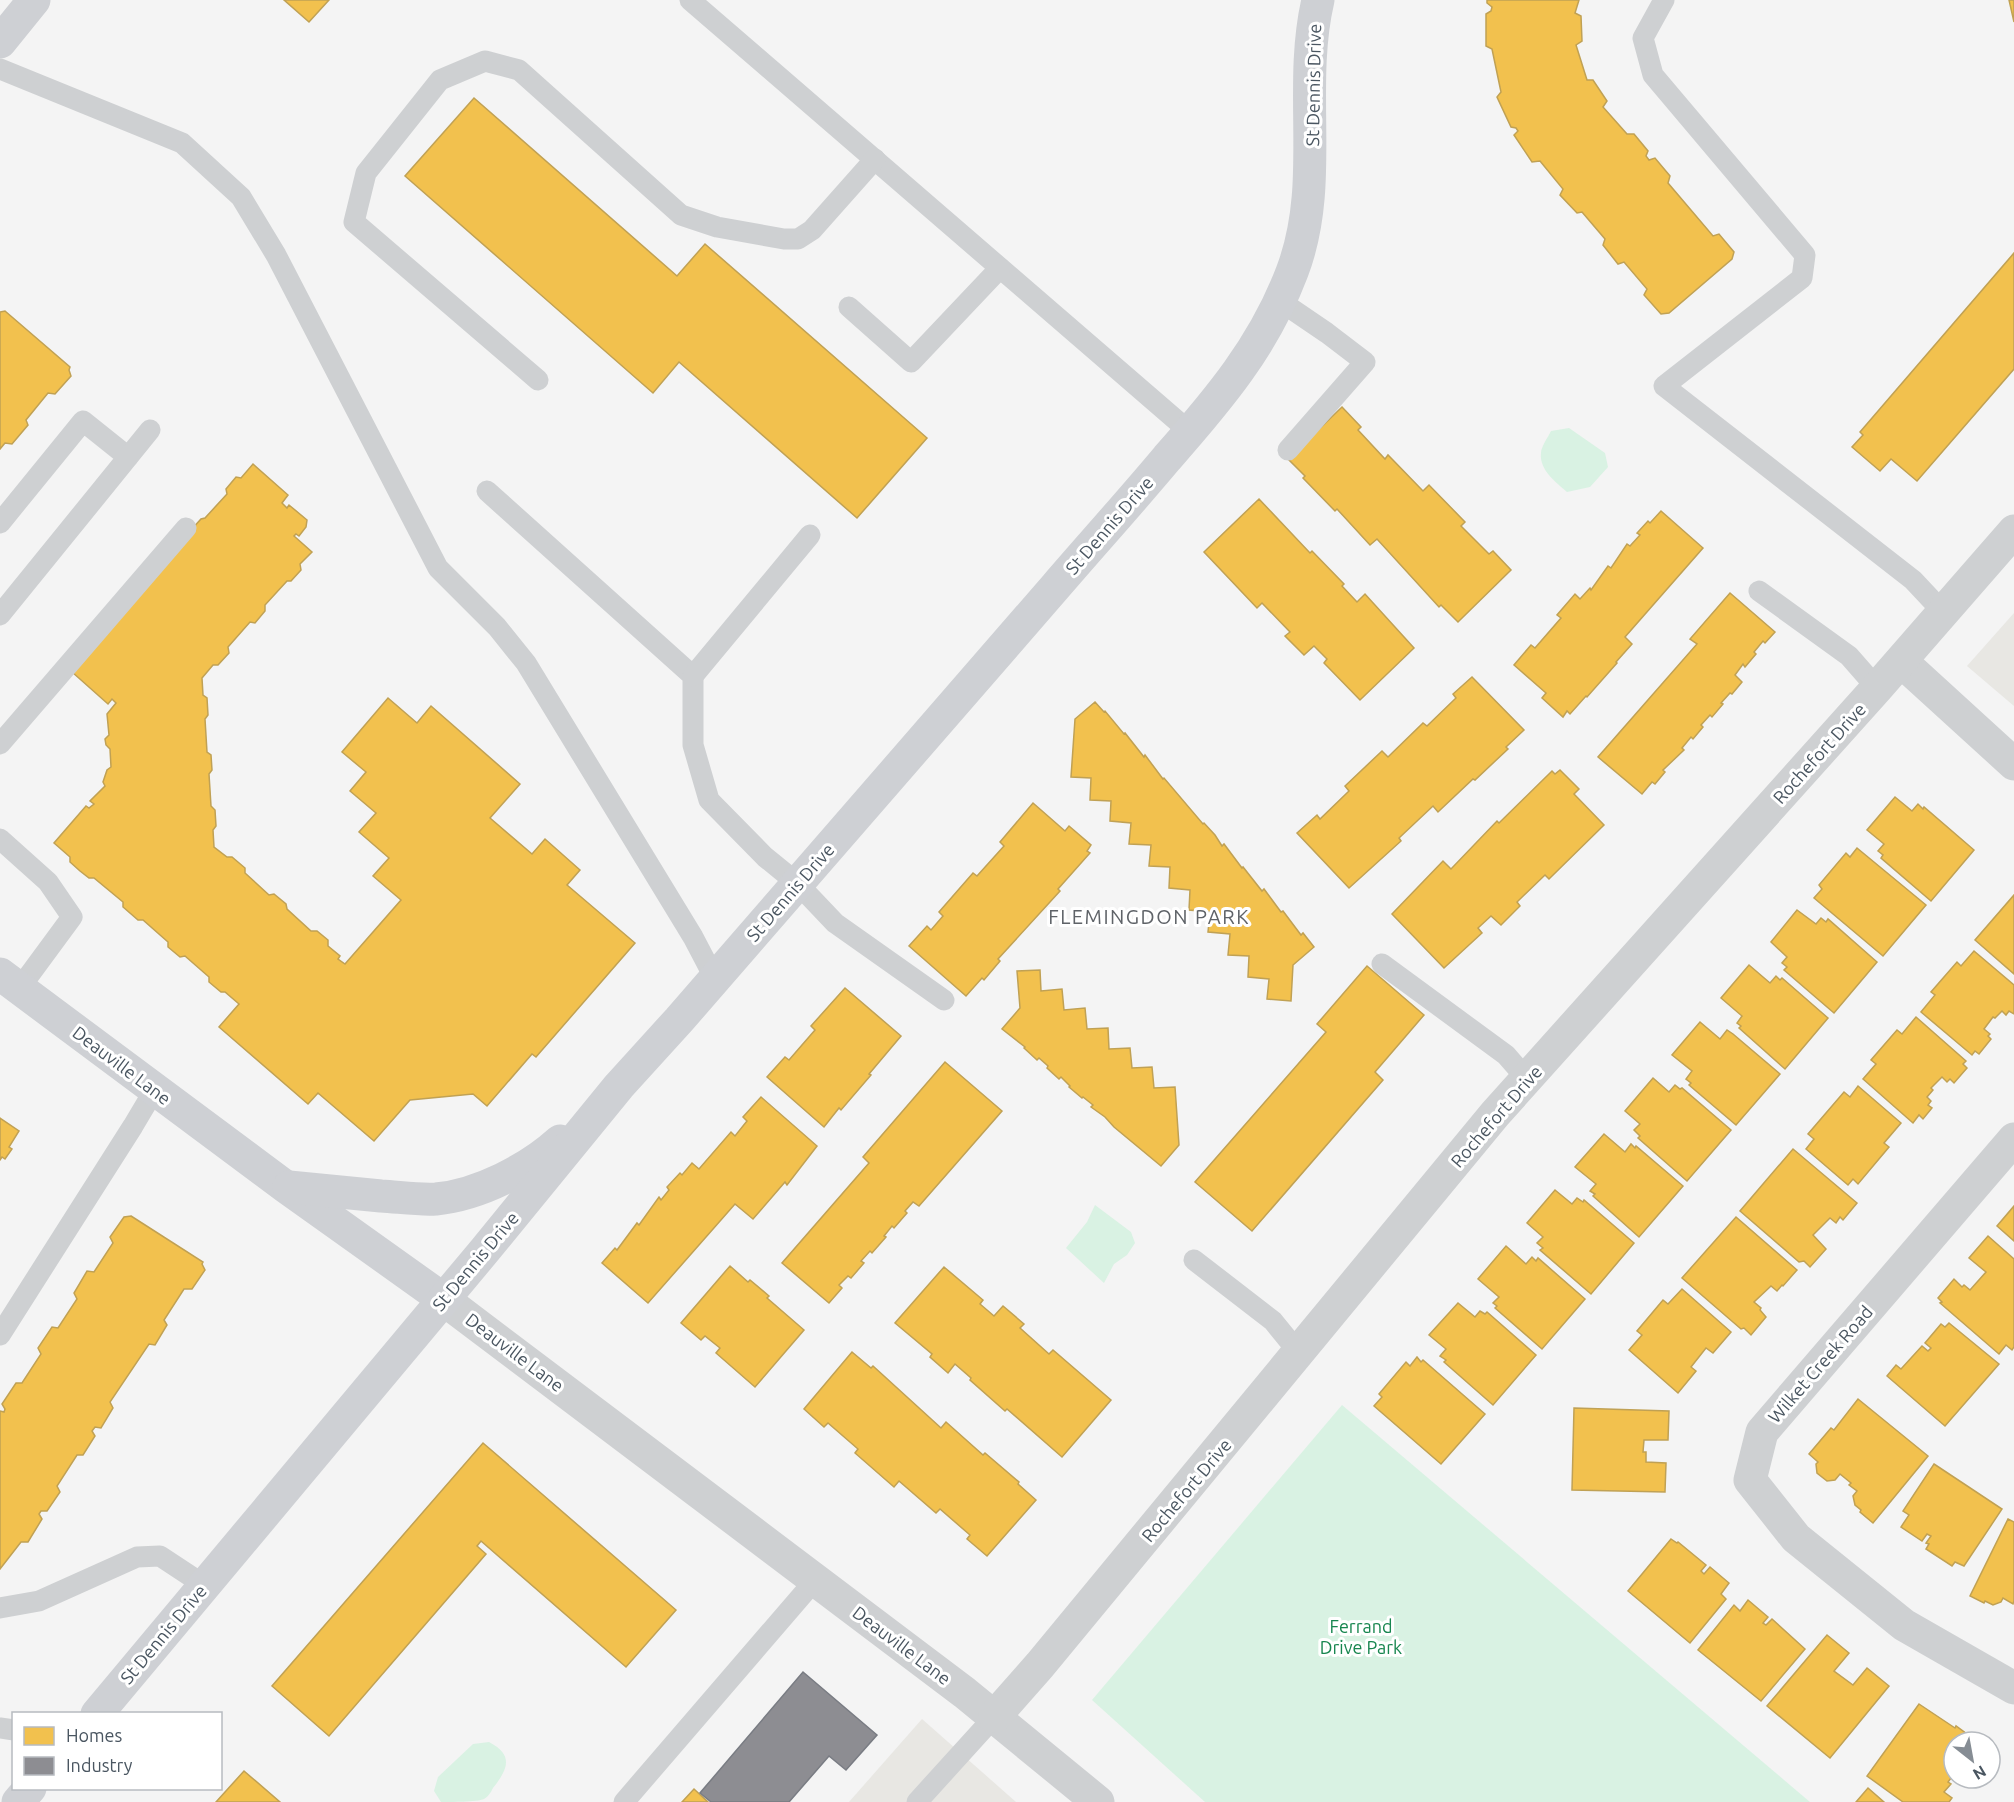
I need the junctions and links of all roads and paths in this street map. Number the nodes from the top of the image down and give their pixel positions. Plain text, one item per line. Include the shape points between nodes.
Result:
1 (34, 0) edge
2 (690, 0) edge
3 (1318, 0) edge
4 (1664, 0) edge
5 (1, 45) edge
6 (875, 159) junction
7 (1000, 268) junction
8 (1280, 301) junction
9 (849, 307) dead end
10 (538, 380) dead end
11 (150, 430) dead end
12 (1190, 432) junction
13 (1288, 450) dead end
14 (128, 457) junction
15 (487, 491) dead end
16 (0, 523) edge
17 (186, 528) dead end
18 (2014, 531) edge
19 (810, 535) dead end
20 (1760, 591) dead end
21 (1942, 612) junction
22 (0, 615) edge
23 (1901, 661) junction
24 (693, 676) junction
25 (1877, 688) junction
26 (0, 744) edge
27 (2014, 764) edge
28 (0, 839) edge
29 (796, 883) junction
30 (1382, 964) dead end
31 (715, 979) junction
32 (10, 982) edge
33 (944, 1000) dead end
34 (1527, 1079) junction
35 (619, 1086) junction
36 (155, 1089) junction
37 (2014, 1139) edge
38 (286, 1187) junction
39 (1194, 1260) dead end
40 (443, 1299) junction
41 (0, 1335) edge
42 (1299, 1353) junction
43 (816, 1579) junction
44 (204, 1585) junction
45 (0, 1608) edge
46 (2014, 1688) edge
47 (98, 1712) edge
48 (995, 1716) junction
49 (28, 1790) edge
50 (18, 1802) edge
51 (624, 1802) edge
52 (917, 1802) edge
53 (1098, 1802) edge

1 - 5 street
2 - 6 lane
3 - 8 street, St Dennis Drive via 1310,64 1312,151 1304,236
4 - 21 lane via 1643,38 1653,75 1805,255 1802,278 1664,386 1913,580
5 - 31 lane via 182,143 241,197 276,255 438,568 497,627 526,663
6 - 7 lane
6 - 10 lane via 812,230 798,239 755,235 681,215 519,70 485,62 440,80 366,172 354,222
7 - 9 lane via 911,362
7 - 12 lane
8 - 12 street, St Dennis Drive via 1253,352
8 - 13 lane via 1365,362
11 - 14 lane
12 - 29 street, St Dennis Drive
14 - 16 lane via 83,421
14 - 22 lane
15 - 24 lane
17 - 26 lane
18 - 21 street, Rochefort Drive
19 - 24 lane
20 - 25 lane via 1849,656
21 - 23 street, Rochefort Drive
23 - 25 street, Rochefort Drive
23 - 27 street
24 - 29 lane via 693,745 709,800
25 - 34 street, Rochefort Drive
28 - 32 lane via 48,882 72,917
29 - 31 street, St Dennis Drive
29 - 33 lane via 835,923
30 - 34 lane via 1506,1055
31 - 35 street, St Dennis Drive
32 - 36 street, Deauville Lane
34 - 42 street, Rochefort Drive
35 - 38 street via 552,1148 477,1190 418,1199
35 - 40 street, St Dennis Drive
36 - 38 street, Deauville Lane
36 - 41 lane
37 - 46 street, Wilket Creek Road via 1762,1432 1750,1480 1796,1538 1904,1625
38 - 40 street, Deauville Lane
39 - 42 lane via 1273,1321
40 - 43 street, Deauville Lane
40 - 44 street, St Dennis Drive
42 - 48 street, Rochefort Drive
43 - 48 street, Deauville Lane
43 - 51 lane
44 - 45 lane via 160,1556 137,1557 39,1601
44 - 47 street, St Dennis Drive
48 - 52 lane
48 - 53 street, Deauville Lane
49 - 50 street

